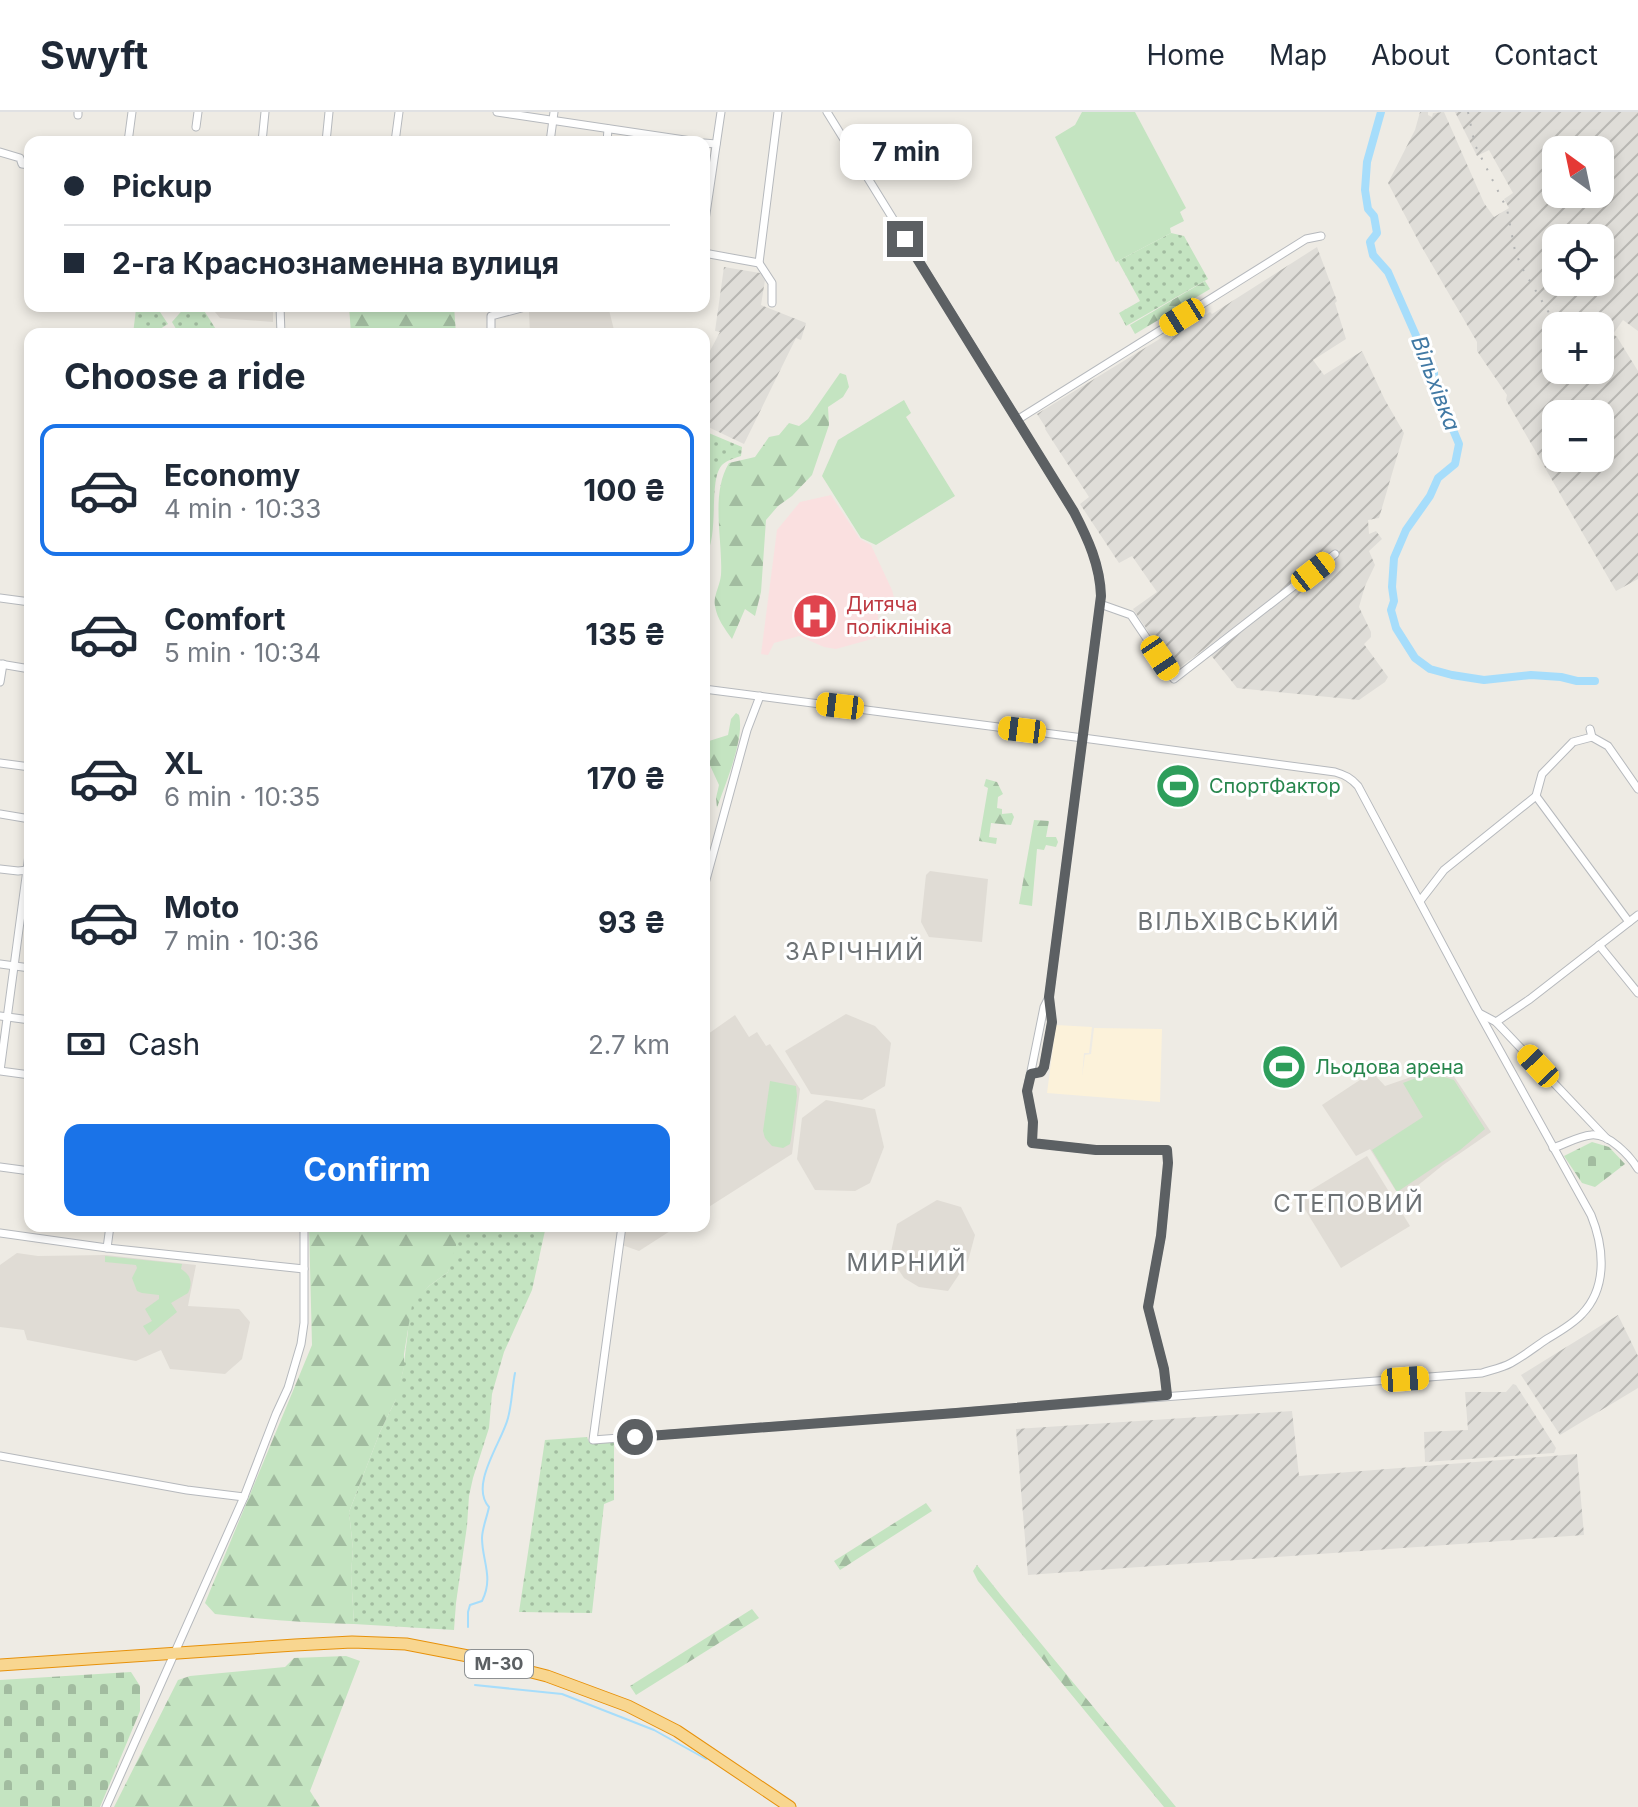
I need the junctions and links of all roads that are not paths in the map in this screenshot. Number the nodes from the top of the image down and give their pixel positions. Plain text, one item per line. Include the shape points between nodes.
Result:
1 (132, 112) edge
2 (198, 112) edge
3 (265, 112) edge
4 (329, 112) edge
5 (399, 112) edge
6 (497, 112) edge
7 (721, 112) edge
8 (778, 112) edge
9 (827, 112) edge
10 (554, 116) edge
11 (196, 127) dead end
12 (608, 129) junction
13 (129, 136) edge
14 (263, 136) edge
15 (327, 136) edge
16 (396, 136) edge
17 (551, 136) edge
18 (607, 136) edge
19 (645, 136) edge
20 (710, 143) edge
21 (716, 144) junction
22 (0, 152) edge
23 (24, 164) edge
24 (710, 186) edge
25 (1321, 236) dead end
26 (710, 254) edge
27 (759, 263) junction
28 (772, 303) dead end
29 (506, 312) edge
30 (491, 328) edge
31 (1017, 420) junction
32 (1335, 554) dead end
33 (0, 598) edge
34 (24, 601) edge
35 (1100, 604) junction
36 (1, 664) edge
37 (24, 668) edge
38 (0, 682) edge
39 (710, 690) edge
40 (760, 696) junction
41 (1083, 738) junction
42 (0, 763) edge
43 (24, 766) edge
44 (1638, 789) edge
45 (1536, 796) junction
46 (0, 814) edge
47 (24, 818) edge
48 (710, 865) edge
49 (0, 869) edge
50 (24, 870) edge
51 (24, 900) edge
52 (1420, 901) junction
53 (1638, 915) edge
54 (1629, 922) junction
55 (1599, 945) junction
56 (0, 964) edge
57 (15, 966) junction
58 (24, 967) edge
59 (1638, 993) edge
60 (1479, 1013) junction
61 (3, 1016) edge
62 (24, 1019) edge
63 (1496, 1022) junction
64 (0, 1071) edge
65 (24, 1074) edge
66 (1607, 1139) junction
67 (1553, 1148) junction
68 (0, 1167) edge
69 (1638, 1169) edge
70 (24, 1170) edge
71 (109, 1232) edge
72 (304, 1232) edge
73 (621, 1232) edge
74 (0, 1233) edge
75 (107, 1248) junction
76 (304, 1269) junction
77 (1167, 1395) junction
78 (0, 1456) edge
79 (244, 1497) junction
80 (175, 1653) junction
81 (0, 1665) edge
82 (106, 1807) edge
83 (790, 1807) edge

1 - 13 street
2 - 11 street
3 - 14 street
4 - 15 street
5 - 16 street
6 - 10 street
7 - 21 street
8 - 27 street
9 - 31 street
10 - 12 street
10 - 17 street
12 - 18 street
12 - 19 street
20 - 21 street
21 - 24 street
22 - 23 street
25 - 31 street via 1306,239
26 - 27 street
27 - 28 street via 772,283
29 - 30 street via 491,316
31 - 35 street via 1084,530 1098,567
32 - 35 street via 1174,679 1131,615
33 - 34 street
35 - 41 street
36 - 37 street
36 - 38 street
39 - 40 street
40 - 41 street
40 - 48 street
41 - 52 street via 1344,774 1358,786
41 - 77 street via 1049,997 1052,1022 1044,1067 1031,1074 1027,1091 1032,1143 1167,1150 1161,1236 1148,1307
42 - 43 street
44 - 45 street via 1608,746 1591,733 1573,742 1542,774
45 - 52 street via 1444,870
45 - 54 street
46 - 47 street
49 - 50 street
51 - 57 street
52 - 60 street
53 - 54 street
54 - 55 street
55 - 59 street
55 - 63 street
56 - 57 street
57 - 58 street
57 - 61 street
60 - 63 street
60 - 67 street
61 - 62 street
61 - 64 street
63 - 66 street
64 - 65 street
66 - 67 street via 1591,1135
66 - 69 street
67 - 77 street via 1599,1234 1600,1281 1585,1312 1509,1365 1482,1373
68 - 70 street
71 - 75 street
72 - 76 street
73 - 77 street via 593,1440
74 - 75 street
75 - 76 street
76 - 79 street via 301,1344
78 - 79 street
79 - 80 street
80 - 81 highway, М-30
80 - 82 street
80 - 83 highway, М-30 via 352,1642 406,1644 468,1656 547,1676 628,1706 677,1731

